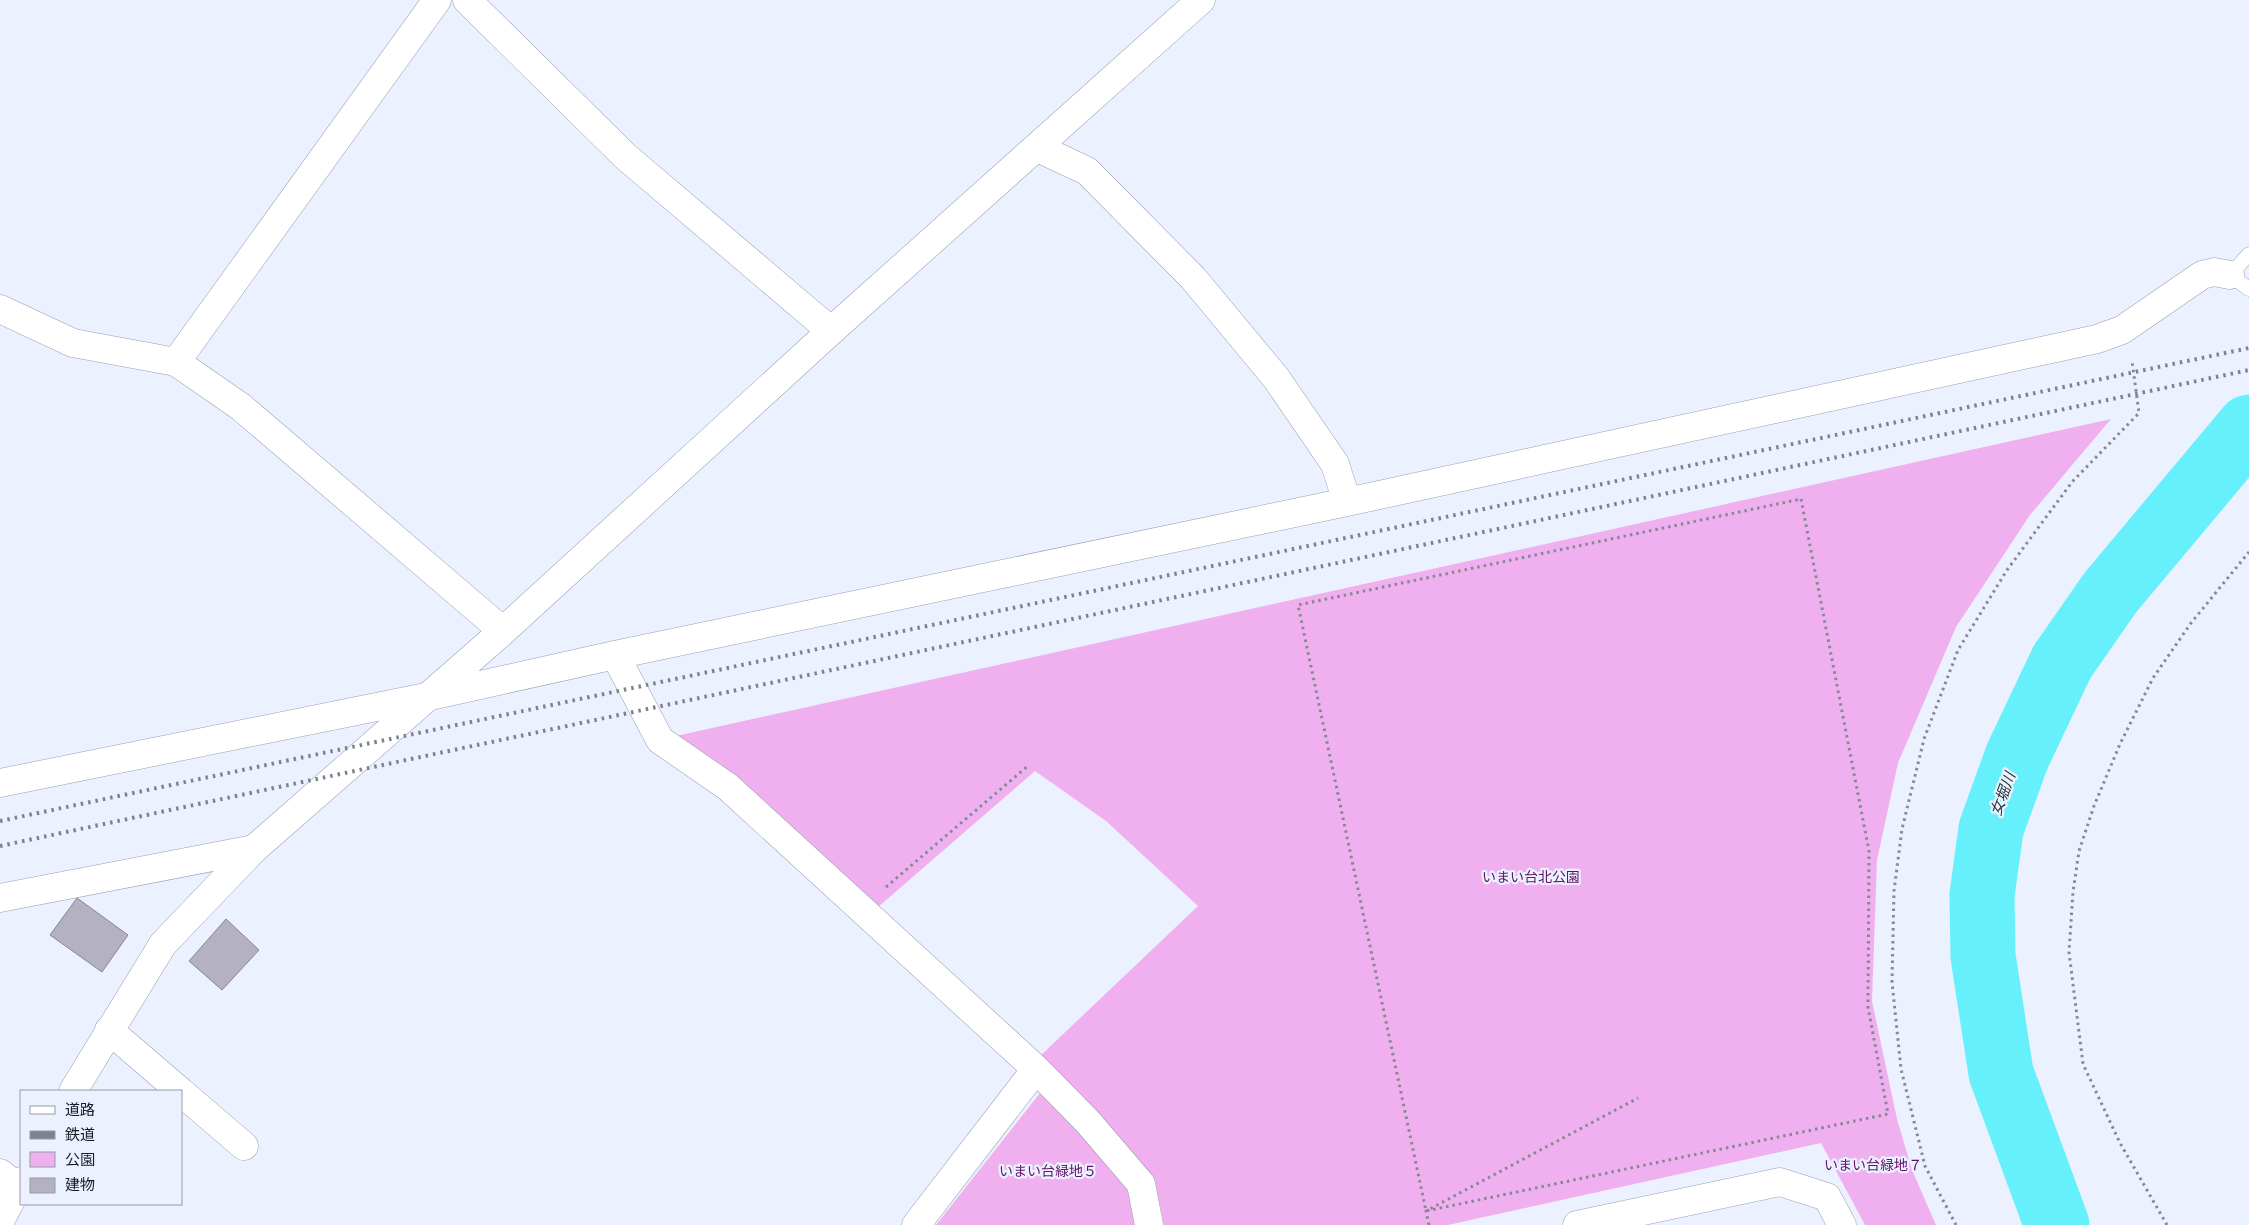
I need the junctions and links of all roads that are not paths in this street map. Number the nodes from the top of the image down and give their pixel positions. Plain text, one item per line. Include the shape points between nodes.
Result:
1 (437, 0) edge
2 (467, 0) edge
3 (1201, 0) edge
4 (1038, 148) junction
5 (2249, 254) edge
6 (2240, 283) edge
7 (0, 308) edge
8 (831, 331) junction
9 (176, 362) junction
10 (1348, 502) junction
11 (503, 631) junction
12 (615, 654) junction
13 (426, 697) junction
14 (0, 783) edge
15 (254, 849) junction
16 (0, 898) edge
17 (109, 1030) junction
18 (1036, 1069) junction
19 (74, 1090) edge
20 (179, 1090) edge
21 (182, 1093) edge
22 (244, 1146) dead end
23 (13, 1180) edge
24 (0, 1220) edge
25 (916, 1225) edge
26 (1149, 1225) edge
27 (1578, 1225) edge
28 (1842, 1225) edge

1 - 9 street
2 - 8 street via 625,156
3 - 4 street
4 - 8 street
4 - 10 street via 1087,171 1192,278 1276,378 1335,464
5 - 6 lane
6 - 10 street via 2214,272 2202,275 2127,326 2078,344
7 - 9 street via 73,343
8 - 11 street
9 - 11 street via 242,407
10 - 12 street
11 - 13 street
12 - 13 street
12 - 18 street via 660,740 728,787
13 - 14 street
13 - 15 street
15 - 16 street
15 - 17 street via 163,944
17 - 19 street
17 - 20 street
18 - 25 street
18 - 26 street via 1088,1122 1141,1184
21 - 22 street
23 - 24 street
27 - 28 street via 1780,1182 1827,1197

